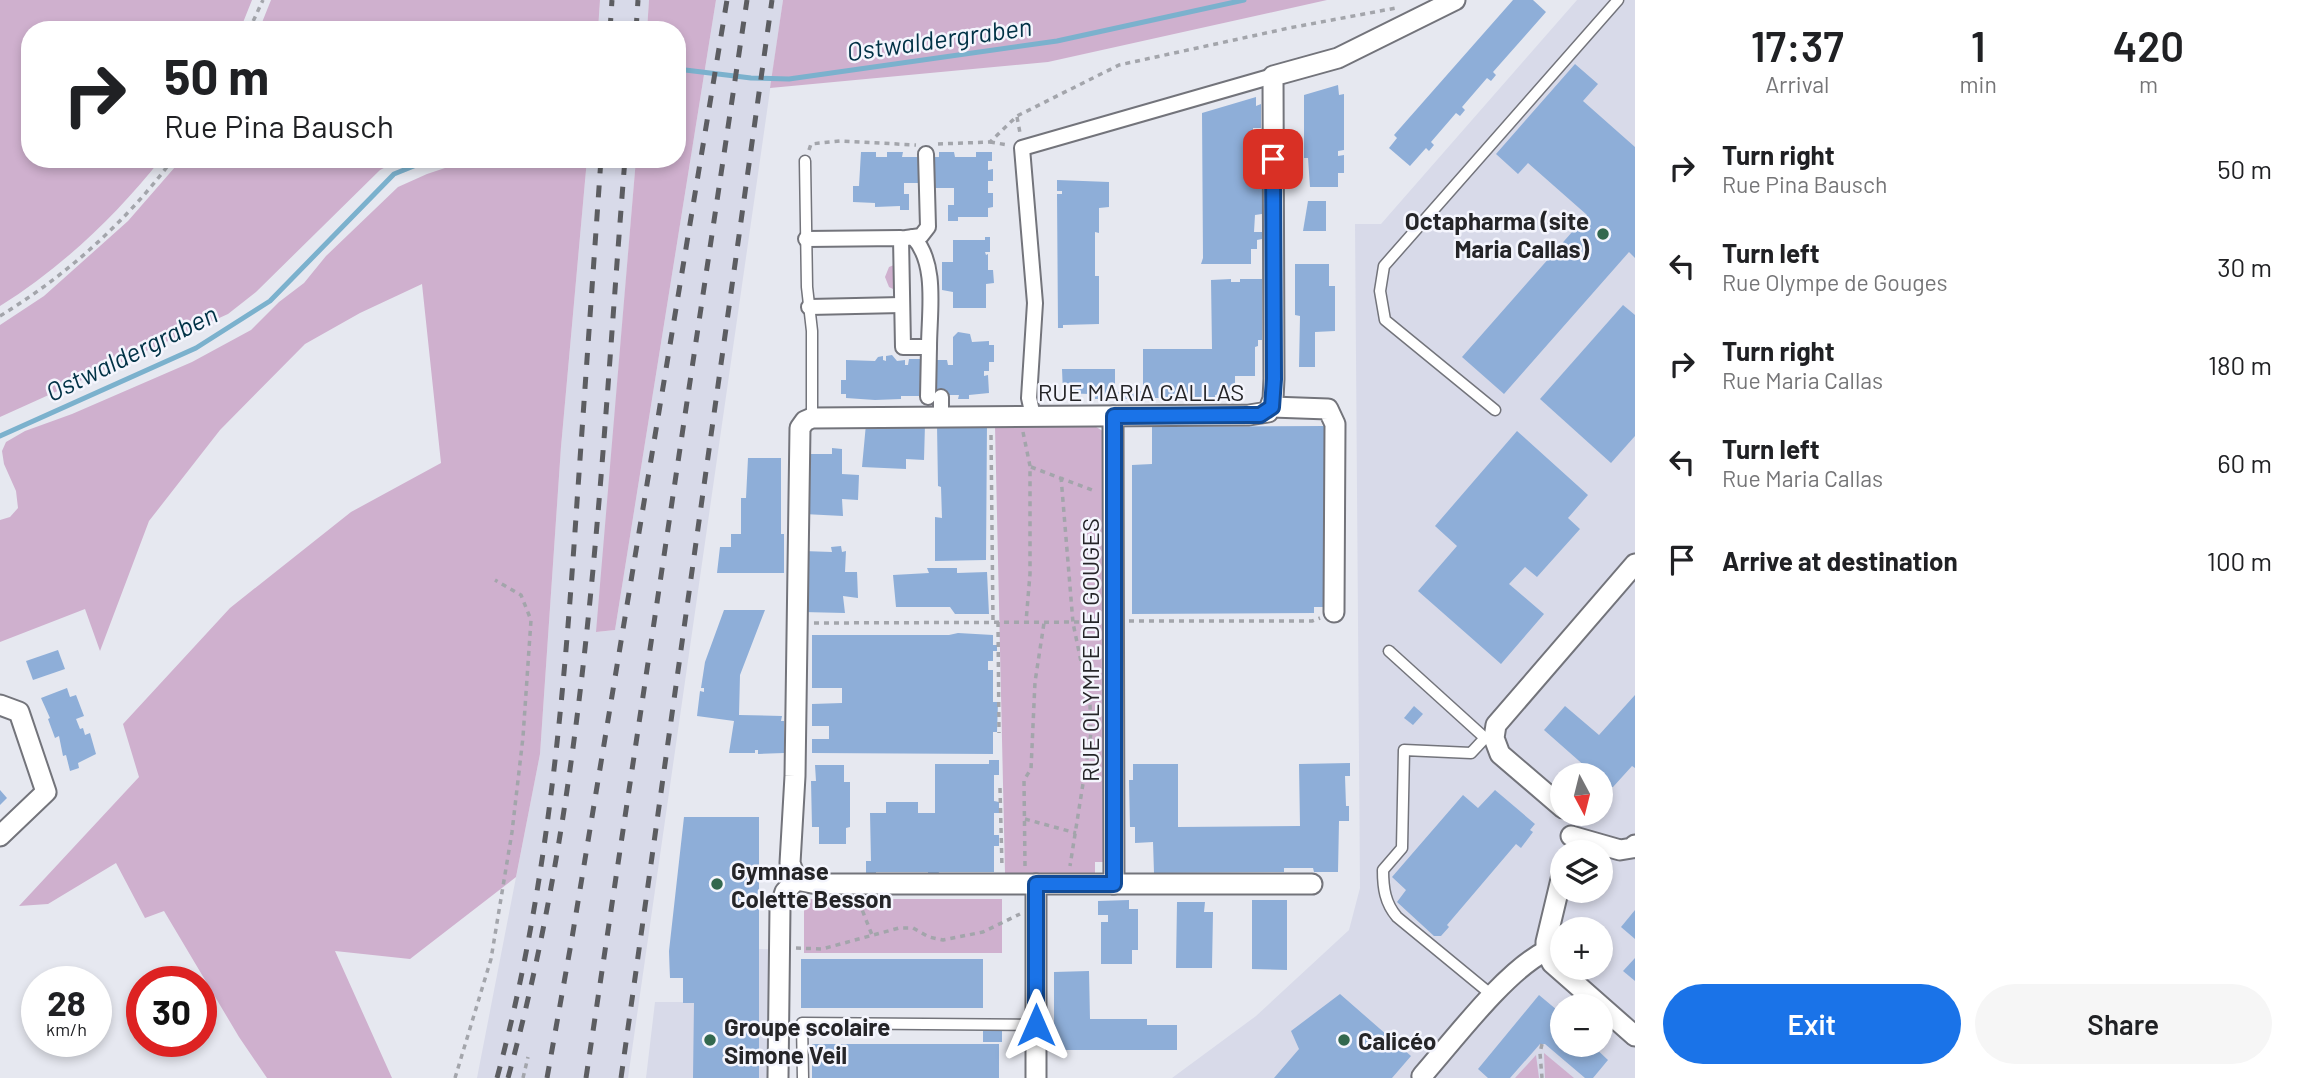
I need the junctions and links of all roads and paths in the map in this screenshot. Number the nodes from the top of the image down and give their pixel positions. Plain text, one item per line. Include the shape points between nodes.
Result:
1 (263, 0) edge
2 (1454, 0) edge
3 (1618, 0) edge
4 (1418, 19) junction
5 (253, 21) edge
6 (1273, 76) junction
7 (930, 148) junction
8 (805, 162) joint
9 (166, 168) edge
10 (907, 237) junction
11 (806, 239) junction
12 (902, 289) junction
13 (929, 289) junction
14 (902, 304) junction
15 (809, 307) junction
16 (0, 316) edge
17 (929, 346) junction
18 (937, 403) junction
19 (1272, 407) junction
20 (1495, 410) dead end
21 (1033, 416) junction
22 (1114, 416) junction
23 (991, 417) junction
24 (812, 418) junction
25 (1030, 466) junction
26 (1061, 477) junction
27 (1113, 499) junction
28 (1635, 564) edge
29 (495, 580) dead end
30 (1334, 612) joint
31 (1114, 621) junction
32 (995, 622) junction
33 (1026, 622) junction
34 (798, 623) junction
35 (1044, 623) junction
36 (1073, 623) junction
37 (1389, 651) dead end
38 (0, 705) edge
39 (999, 733) dead end
40 (1489, 738) junction
41 (1000, 788) dead end
42 (1550, 797) edge
43 (1025, 819) junction
44 (1076, 833) junction
45 (0, 836) edge
46 (1635, 845) edge
47 (1613, 848) edge
48 (796, 880) junction
49 (861, 884) junction
50 (1002, 884) junction
51 (1031, 884) junction
52 (1067, 884) junction
53 (1114, 884) junction
54 (1312, 884) dead end
55 (1555, 903) edge
56 (1036, 914) junction
57 (872, 935) junction
58 (780, 947) junction
59 (1546, 951) junction
60 (1493, 996) junction
61 (1036, 1025) junction
62 (1635, 1036) edge
63 (1542, 1044) dead end
64 (528, 1057) dead end
65 (1423, 1077) edge
66 (455, 1078) edge
67 (523, 1078) edge
68 (778, 1078) edge
69 (803, 1078) edge
70 (1036, 1078) edge
71 (1542, 1078) edge

1 - 5 path
2 - 4 street
3 - 20 lane via 1384,266 1380,291 1385,320
4 - 6 street via 1338,58
4 - 7 path via 1399,7 1119,65 1017,116 990,142
6 - 19 street, RUE MARIA CALLAS
6 - 21 street via 1022,148 1035,303 1029,398
7 - 8 path via 840,141 811,144
7 - 10 street via 928,227 920,236
8 - 11 lane
9 - 16 path via 102,240
10 - 11 street
10 - 12 street
10 - 13 street via 921,246
11 - 15 lane
12 - 13 street
12 - 14 street
13 - 17 street
14 - 15 street
14 - 17 street via 902,347
15 - 24 lane
17 - 18 street
18 - 23 street, RUE MARIA CALLAS
18 - 24 street, RUE MARIA CALLAS
19 - 22 street, RUE MARIA CALLAS via 1260,415
19 - 30 street via 1328,409 1335,424
21 - 22 street, RUE MARIA CALLAS
21 - 23 street, RUE MARIA CALLAS
21 - 25 path via 1022,428
22 - 27 street, RUE OLYMPE DE GOUGES
23 - 32 path
24 - 34 street via 800,428
25 - 26 path
25 - 33 path
26 - 27 path
26 - 36 path
27 - 31 street, RUE OLYMPE DE GOUGES
28 - 40 street via 1505,713
29 - 66 path via 522,595 531,620 523,737 491,959
30 - 31 path via 1312,621
31 - 36 path
31 - 53 street, RUE OLYMPE DE GOUGES
32 - 33 path
32 - 34 path
32 - 39 path
33 - 35 path
34 - 48 street via 790,863
35 - 36 path
35 - 43 path via 1035,682 1031,769 1024,780
36 - 44 path via 1090,705 1091,733
37 - 40 lane
38 - 45 street via 19,712 46,792
40 - 42 street via 1500,754
40 - 60 lane via 1471,753 1404,750 1402,848 1383,870 1383,886 1388,906 1397,917
41 - 50 path
43 - 44 path
43 - 51 path
44 - 52 path
46 - 47 street
48 - 49 street
48 - 58 street via 780,907
49 - 50 street
49 - 57 path via 861,907
50 - 51 street
51 - 52 street
51 - 56 street
52 - 53 street
53 - 54 street
55 - 59 street
56 - 57 path via 1019,914 983,932 943,940 913,928
56 - 61 street
57 - 58 path via 822,949
58 - 68 street
59 - 60 street via 1531,958
59 - 62 street via 1552,963
60 - 65 street
61 - 69 lane via 802,1023
61 - 70 street
63 - 71 path
64 - 67 path

